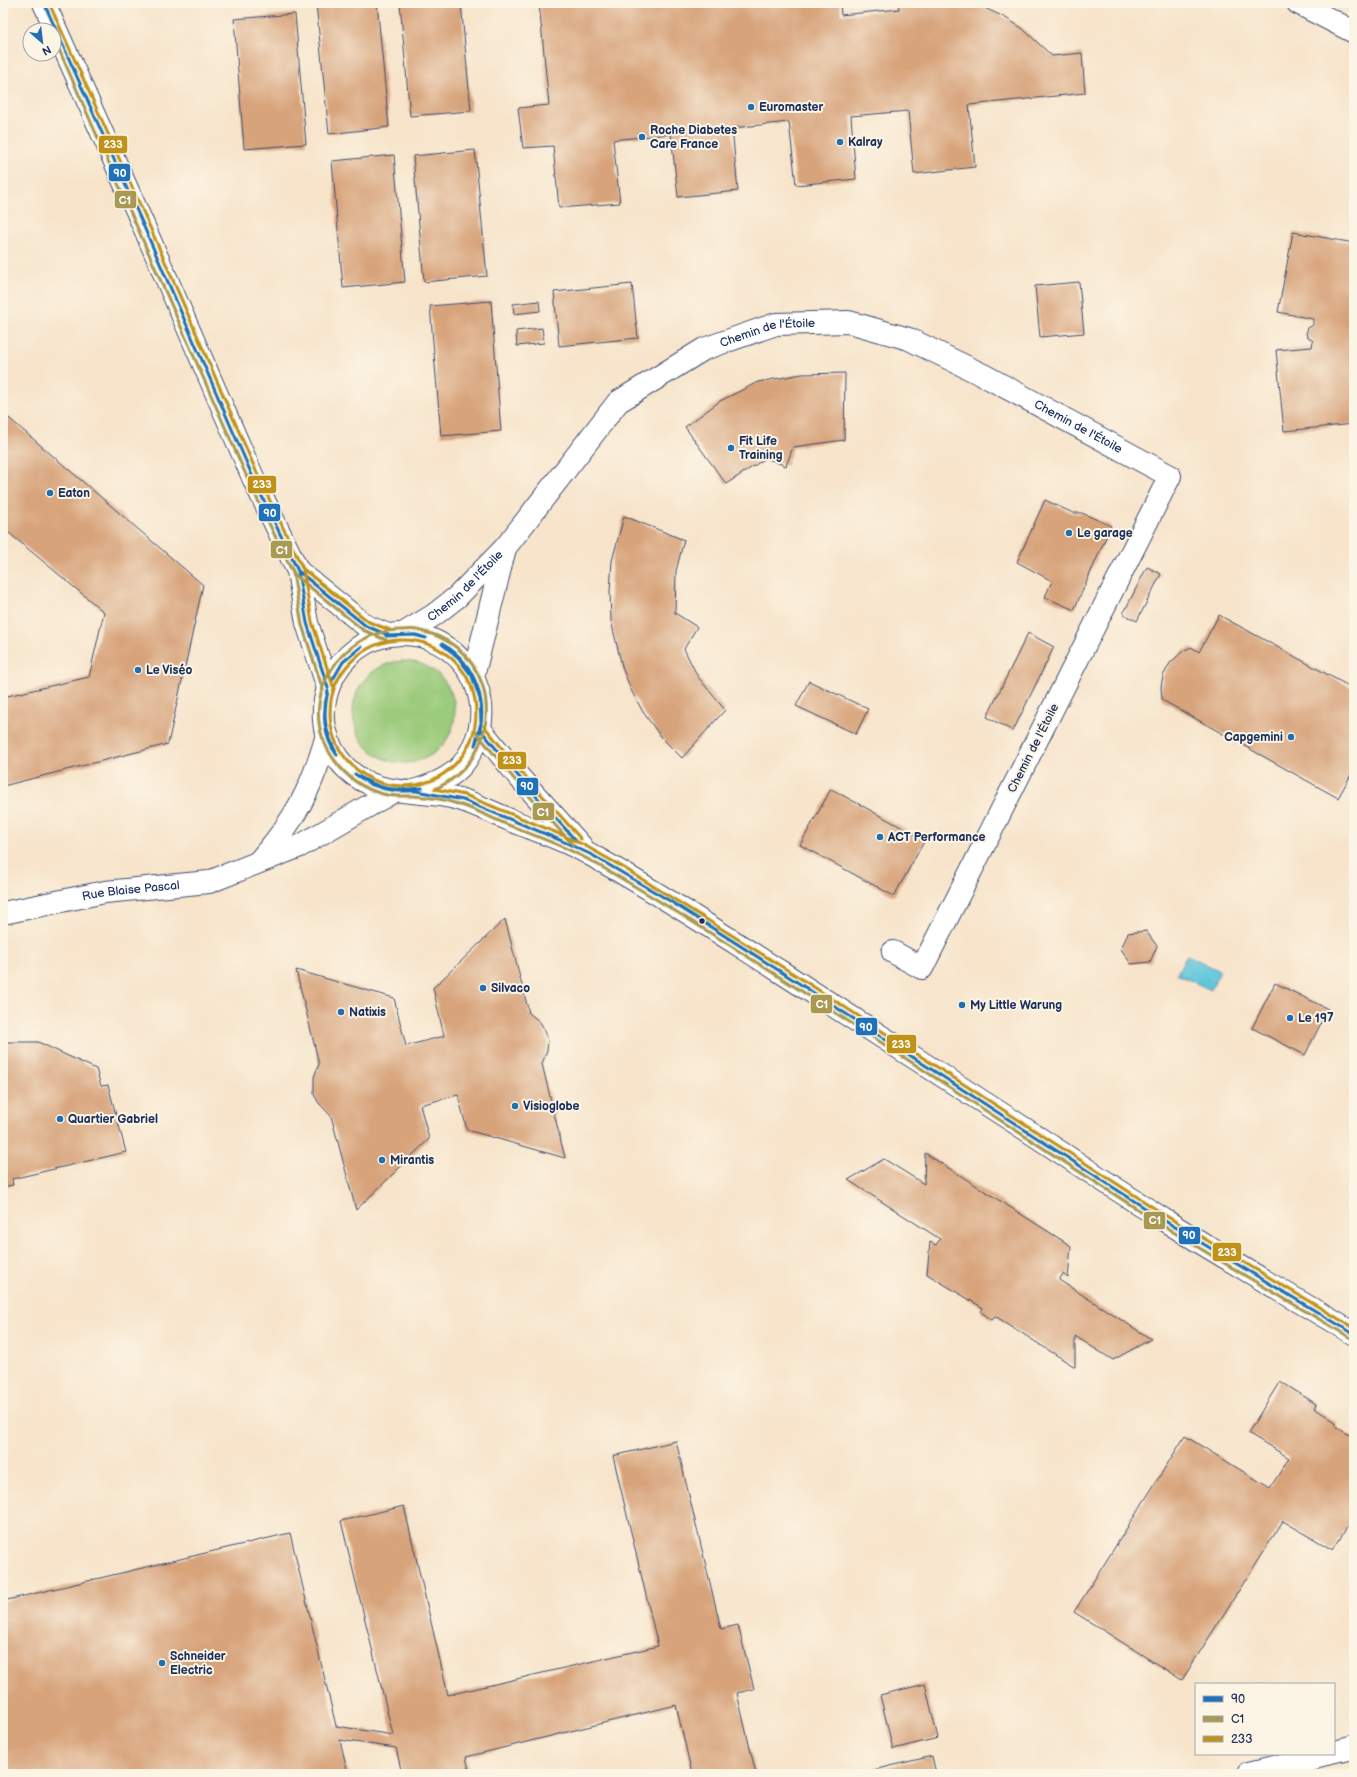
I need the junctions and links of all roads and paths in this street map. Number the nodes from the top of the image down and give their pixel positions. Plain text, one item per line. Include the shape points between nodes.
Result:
1 (44, 3) edge
2 (1298, 3) edge
3 (1354, 32) edge
4 (505, 548) junction
5 (298, 571) junction
6 (396, 635) junction
7 (473, 677) junction
8 (328, 688) junction
9 (480, 729) junction
10 (327, 735) junction
11 (403, 791) junction
12 (586, 852) junction
13 (257, 864) junction
14 (3, 912) edge
15 (893, 952) dead end
16 (1354, 1334) edge
17 (1354, 1748) edge
18 (1335, 1753) edge
19 (1326, 1755) edge
20 (1249, 1774) edge

1 - 5 main road via 255,482
2 - 3 main road
4 - 6 main road, Chemin de l'Étoile via 457,597 434,615
4 - 7 main road, Chemin de l'Étoile
4 - 15 main road, Chemin de l'Étoile via 618,402 704,349 776,324 849,322 909,339 985,376 1170,476 922,968
5 - 6 main road via 366,626
5 - 8 main road via 307,623
6 - 7 main road, Rue Blaise Pascal via 425,637 444,646 461,659
6 - 8 main road via 368,642 351,653 337,669
7 - 9 main road, Rue Blaise Pascal via 480,693
8 - 10 main road via 324,703
9 - 11 main road, Rue Blaise Pascal via 472,752 456,771 436,784
9 - 12 main road via 518,777
10 - 11 main road via 334,752 360,779 376,787
10 - 13 main road, Rue Blaise Pascal via 304,799 278,839
11 - 12 main road via 458,799
11 - 13 main road, Rue Blaise Pascal via 300,846
12 - 16 main road via 702,921 1170,1224
13 - 14 main road, Rue Blaise Pascal via 208,882 105,892
17 - 18 main road
19 - 20 main road

